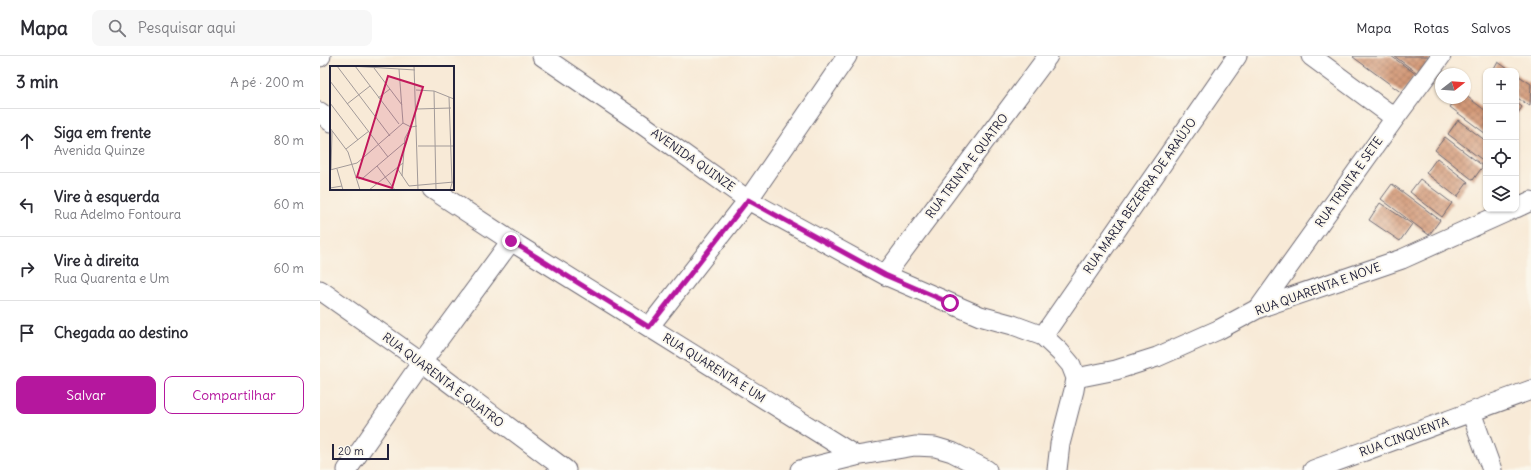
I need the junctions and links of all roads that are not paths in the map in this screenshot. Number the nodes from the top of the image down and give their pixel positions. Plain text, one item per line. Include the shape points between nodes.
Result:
1 (542, 56) edge
2 (847, 56) edge
3 (1048, 56) edge
4 (1237, 56) edge
5 (1311, 56) edge
6 (1441, 56) edge
7 (320, 112) edge
8 (1395, 118) junction
9 (330, 121) edge
10 (434, 190) edge
11 (748, 200) junction
12 (1531, 201) edge
13 (1519, 207) edge
14 (1506, 212) edge
15 (511, 241) junction
16 (885, 275) junction
17 (320, 290) edge
18 (1259, 308) junction
19 (649, 327) junction
20 (1043, 336) junction
21 (422, 362) junction
22 (1076, 378) junction
23 (1531, 390) edge
24 (1471, 412) junction
25 (856, 456) junction
26 (557, 468) edge
27 (347, 470) edge
28 (800, 470) edge
29 (987, 470) edge
30 (1057, 470) edge
31 (1314, 470) edge
32 (1492, 470) edge

1 - 11 street, AVENIDA QUINZE
2 - 11 street
3 - 16 street, RUA TRINTA E QUATRO
4 - 20 street, RUA MARIA BEZERRA DE ARAÚJO
5 - 8 street
6 - 8 street, RUA TRINTA E SETE
7 - 9 street
8 - 18 street, RUA TRINTA E SETE
10 - 15 street, RUA QUARENTA E UM
11 - 16 street, AVENIDA QUINZE
11 - 19 street
12 - 13 street
14 - 18 street, RUA QUARENTA E NOVE via 1402,259
15 - 19 street, RUA QUARENTA E UM
15 - 21 street
16 - 20 street, AVENIDA QUINZE via 980,316
17 - 21 street, RUA QUARENTA E QUATRO
18 - 22 street, RUA QUARENTA E NOVE via 1218,330 1157,357 1116,370
19 - 25 street, RUA QUARENTA E UM
20 - 22 street via 1060,352
21 - 26 street, RUA QUARENTA E QUATRO
21 - 27 street
22 - 30 street via 1060,444
23 - 24 street, RUA CINQUENTA
24 - 31 street, RUA CINQUENTA
24 - 32 street
25 - 28 street
25 - 29 street via 915,446 935,447 952,452

